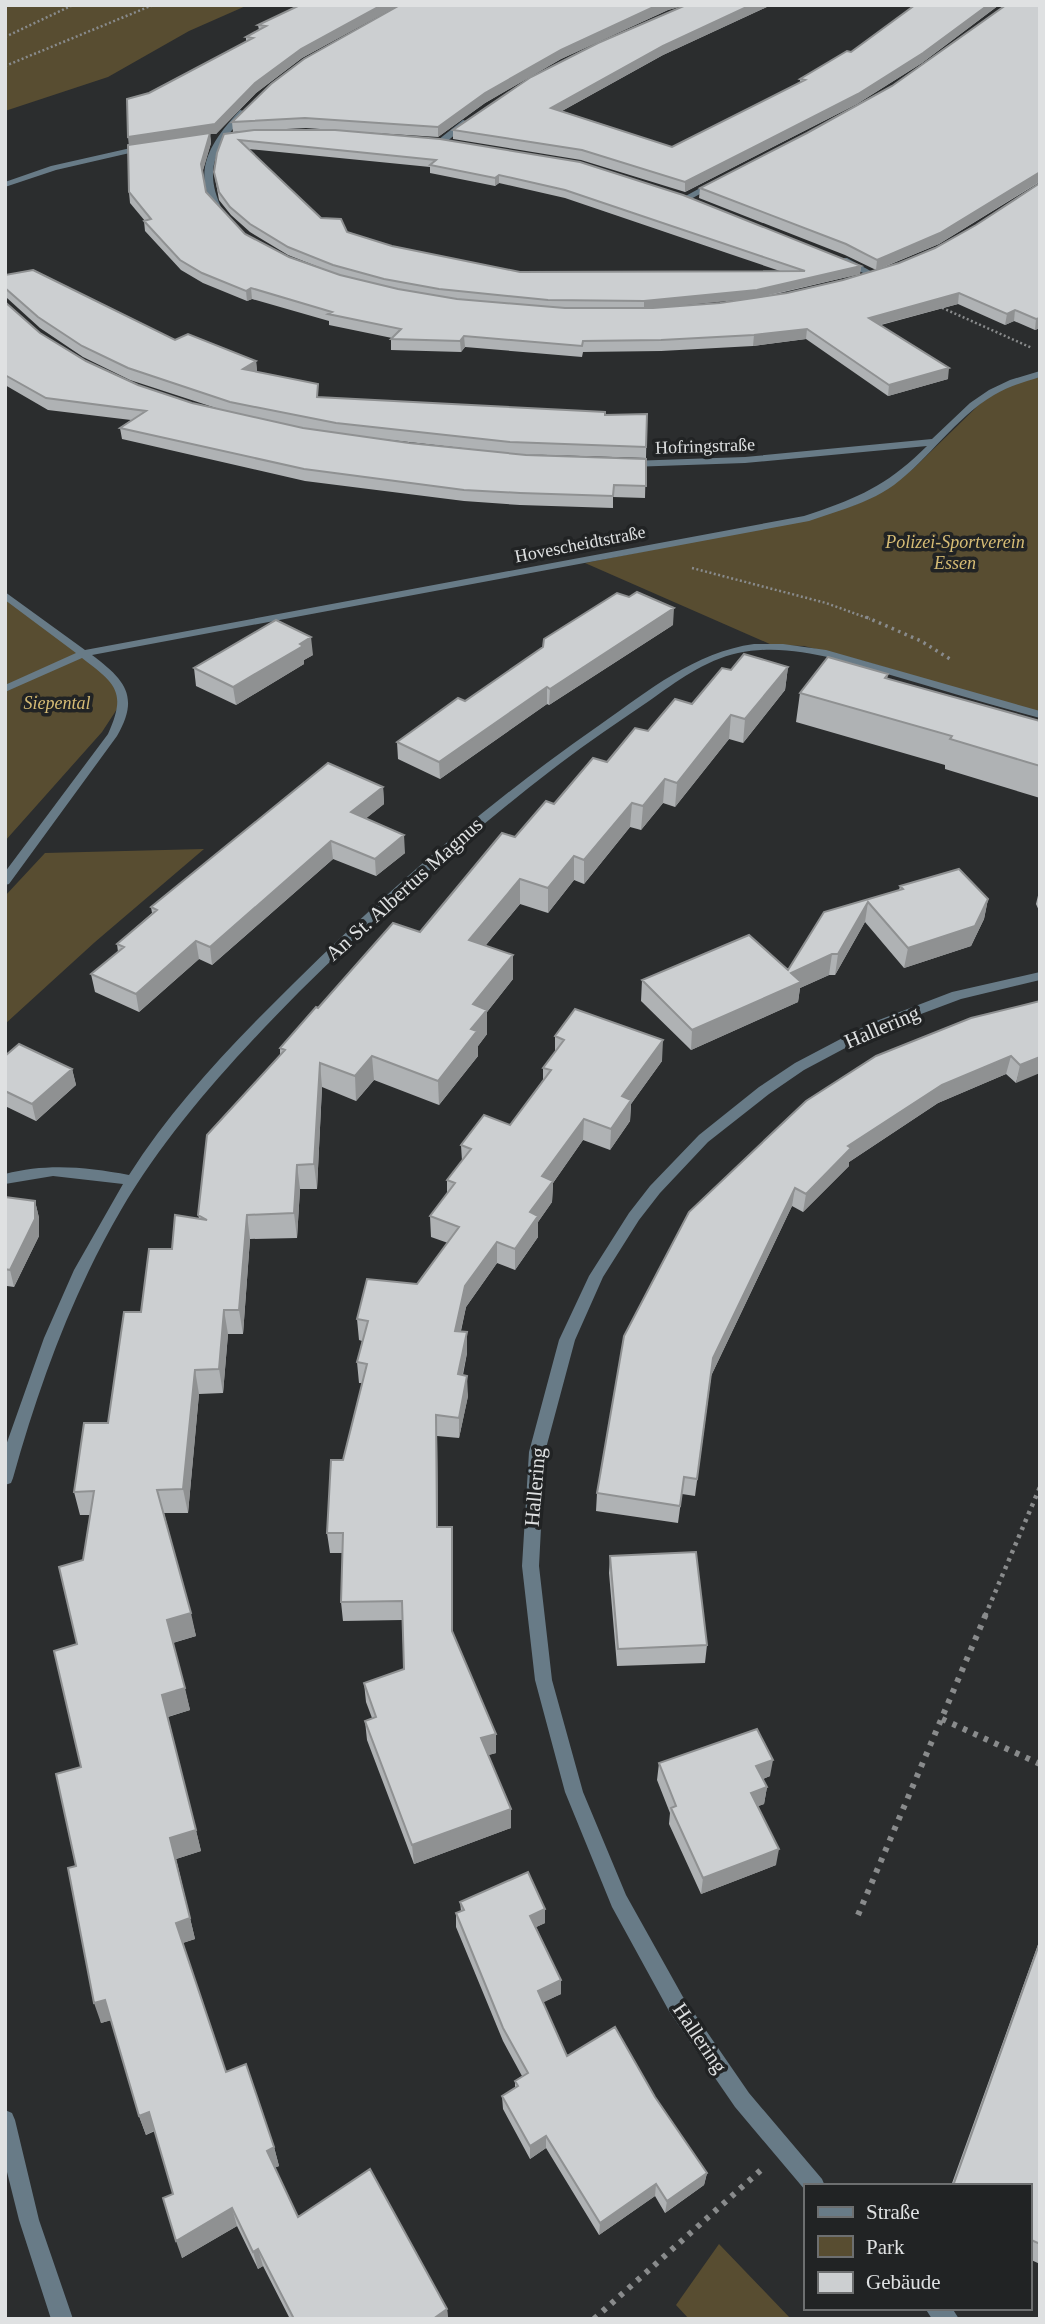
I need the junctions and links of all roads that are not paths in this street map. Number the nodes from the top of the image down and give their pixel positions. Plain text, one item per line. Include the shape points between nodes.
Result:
1 (247, 108) edge
2 (470, 120) edge
3 (232, 135) edge
4 (220, 136) junction
5 (208, 138) edge
6 (431, 141) edge
7 (441, 142) junction
8 (454, 144) edge
9 (149, 146) edge
10 (721, 181) edge
11 (5, 185) edge
12 (673, 194) edge
13 (686, 198) junction
14 (698, 203) edge
15 (222, 216) edge
16 (830, 254) edge
17 (887, 271) edge
18 (874, 275) junction
19 (855, 280) edge
20 (1040, 374) edge
21 (935, 442) junction
22 (620, 464) edge
23 (5, 595) edge
24 (85, 653) junction
25 (5, 690) edge
26 (1040, 715) edge
27 (5, 881) edge
28 (1040, 976) edge
29 (5, 1180) edge
30 (133, 1181) junction
31 (5, 1478) edge
32 (5, 2120) edge
33 (813, 2184) edge
34 (62, 2319) edge

1 - 4 street
2 - 7 street
3 - 4 street
4 - 5 street
4 - 15 street via 208,176 210,196
6 - 7 street
7 - 8 street
9 - 11 street via 54,168
10 - 13 street
12 - 13 street
13 - 14 street
16 - 18 street
17 - 18 street
18 - 19 street
20 - 21 street, Hovescheidtstraße via 989,391
21 - 22 street, Hofringstraße via 801,458
21 - 24 street, Hovescheidtstraße via 888,484 806,519
23 - 24 street
24 - 25 street, Hovescheidtstraße
24 - 27 street via 118,684 126,698 122,715 113,734
26 - 30 street, An St. Albertus Magnus via 802,648 760,647 712,657 594,732 482,818 369,916 230,1056
28 - 33 street, Hallering via 974,991 830,1049 749,1101 708,1134 646,1200 607,1256 580,1306 540,1430 531,1505 531,1586 555,1733 579,1808 656,1972 715,2064
29 - 30 street via 27,1172 66,1170
30 - 31 street, An St. Albertus Magnus via 72,1289 41,1362
32 - 34 street via 29,2220

